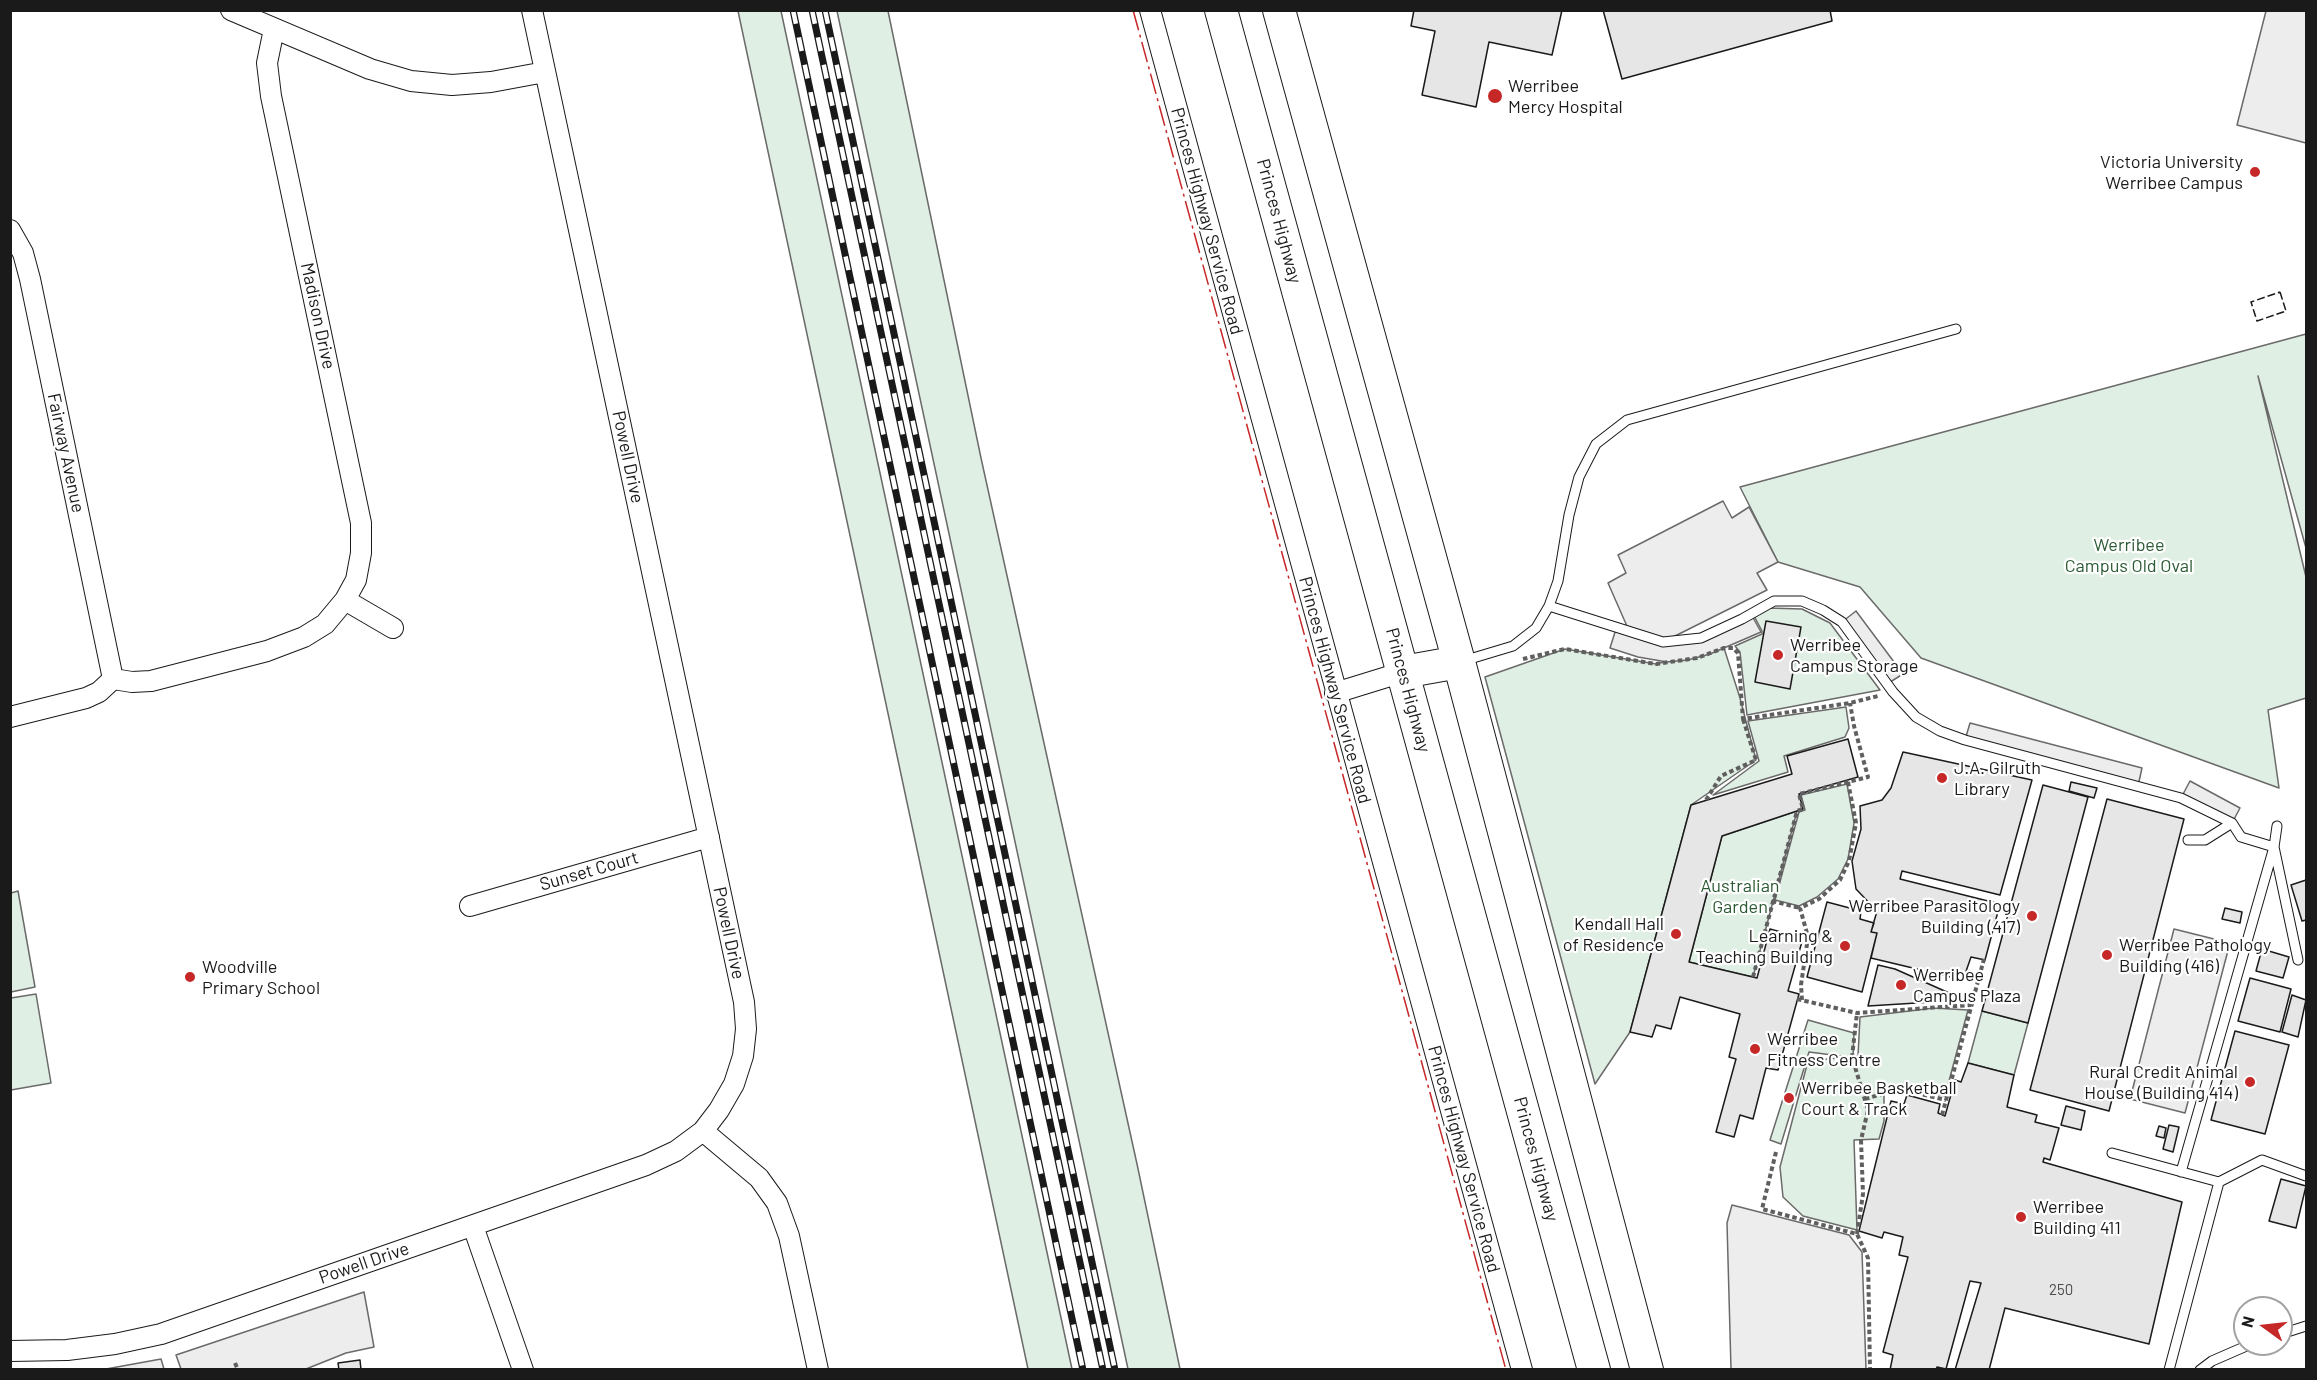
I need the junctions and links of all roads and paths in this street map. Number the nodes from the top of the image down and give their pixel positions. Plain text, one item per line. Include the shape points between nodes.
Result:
1 (231, 10) edge
2 (532, 10) edge
3 (1150, 10) edge
4 (1221, 10) edge
5 (1279, 10) edge
6 (274, 29) junction
7 (545, 72) junction
8 (10, 230) edge
9 (1956, 329) dead end
10 (345, 600) junction
11 (1549, 606) junction
12 (393, 628) dead end
13 (1459, 662) junction
14 (1514, 662) dead end
15 (1403, 672) junction
16 (113, 679) junction
17 (1893, 692) junction
18 (1335, 693) junction
19 (1850, 703) junction
20 (10, 717) edge
21 (1743, 719) junction
22 (1848, 782) junction
23 (1706, 800) dead end
24 (2232, 823) junction
25 (2277, 826) dead end
26 (709, 837) junction
27 (2188, 840) dead end
28 (2274, 847) junction
29 (1772, 902) junction
30 (470, 906) dead end
31 (1800, 908) junction
32 (1984, 959) dead end
33 (2298, 960) dead end
34 (1753, 977) dead end
35 (1971, 1005) junction
36 (1857, 1012) junction
37 (1865, 1099) junction
38 (1946, 1100) junction
39 (1942, 1115) dead end
40 (703, 1131) junction
41 (1776, 1152) dead end
42 (2112, 1153) dead end
43 (2181, 1172) junction
44 (2307, 1176) edge
45 (2219, 1182) junction
46 (473, 1226) junction
47 (1857, 1234) junction
48 (10, 1351) edge
49 (2233, 1352) edge
50 (235, 1363) dead end
51 (237, 1370) edge
52 (523, 1370) edge
53 (818, 1370) edge
54 (1522, 1370) edge
55 (1594, 1370) edge
56 (1647, 1370) edge
57 (1870, 1370) edge
58 (2169, 1370) edge
59 (2200, 1370) edge

1 - 6 street
2 - 7 street, Powell Drive
3 - 18 street, Princes Highway Service Road
4 - 15 highway, Princes Highway
5 - 13 highway
6 - 7 street via 370,69 411,81 452,85
6 - 10 street, Madison Drive via 267,63 271,96 361,523 356,580
7 - 26 street, Powell Drive
8 - 16 street, Fairway Avenue via 23,253 30,279
9 - 11 lane via 1627,420 1596,444 1579,477 1558,581
10 - 12 street
10 - 16 street, Madison Drive via 325,624 267,651 151,681
11 - 13 lane via 1536,627 1513,646
11 - 17 lane via 1663,642 1701,638 1774,601 1802,601 1842,622
13 - 15 highway
13 - 56 highway
14 - 21 path via 1565,650 1656,664 1733,648 1738,653
15 - 18 street
15 - 55 highway, Princes Highway
16 - 20 street via 86,698
17 - 19 path
17 - 24 lane via 1916,717 1940,732 2181,798
18 - 54 street, Princes Highway Service Road
19 - 21 path
19 - 22 path via 1868,777
21 - 23 path via 1756,760 1721,776
22 - 29 path via 1799,794 1803,809 1797,811
22 - 31 path via 1856,823 1849,861 1840,880 1819,899
24 - 27 lane via 2205,840
24 - 28 lane via 2241,837
25 - 28 lane
26 - 30 street, Sunset Court
26 - 40 street, Powell Drive via 744,1002 746,1029 734,1084
28 - 33 lane
28 - 43 lane
29 - 31 path
29 - 34 path
31 - 36 path via 1808,937 1800,999
32 - 35 path
35 - 36 path
35 - 38 path
36 - 37 path via 1852,1057
37 - 38 path via 1899,1089
37 - 47 path via 1868,1110 1861,1140 1863,1194
38 - 39 path
40 - 46 street, Powell Drive via 676,1151 646,1165
40 - 53 street via 759,1178 777,1203 789,1236
41 - 47 path via 1762,1209
42 - 43 lane
43 - 45 lane
44 - 45 lane via 2262,1160
45 - 58 lane
46 - 48 street, Powell Drive via 161,1334 67,1350
46 - 52 street
47 - 57 path via 1868,1258
49 - 59 lane
50 - 51 path

